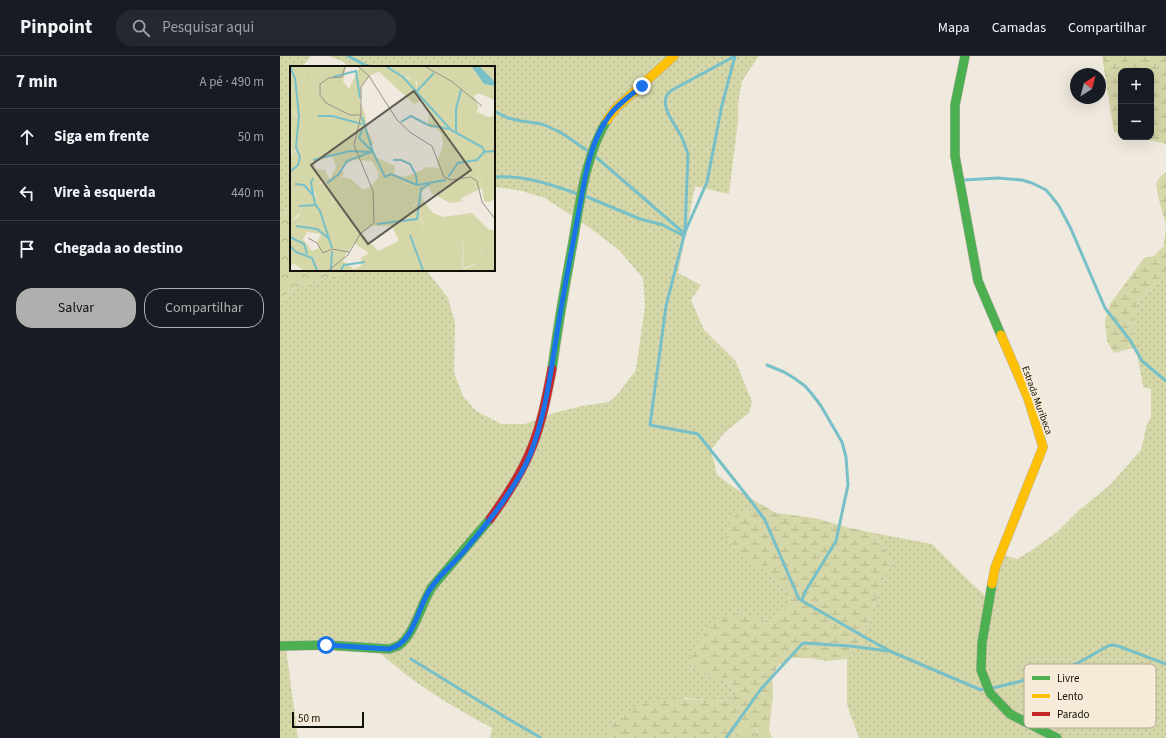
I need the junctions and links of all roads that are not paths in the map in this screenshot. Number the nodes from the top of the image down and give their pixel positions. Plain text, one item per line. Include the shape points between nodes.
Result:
1 (674, 56) edge
2 (965, 56) edge
3 (280, 646) edge
4 (1024, 721) edge
5 (1037, 728) edge
6 (1057, 738) edge

1 - 3 street via 607,118 592,150 565,286 547,398 529,456 512,488 430,589 402,643 389,649 326,645
2 - 4 street, Estrada Muribeca via 955,105 955,156 978,281 1028,398 1043,447 995,568 982,643 981,670 990,693 1010,714
5 - 6 street, Estrada Muribeca

